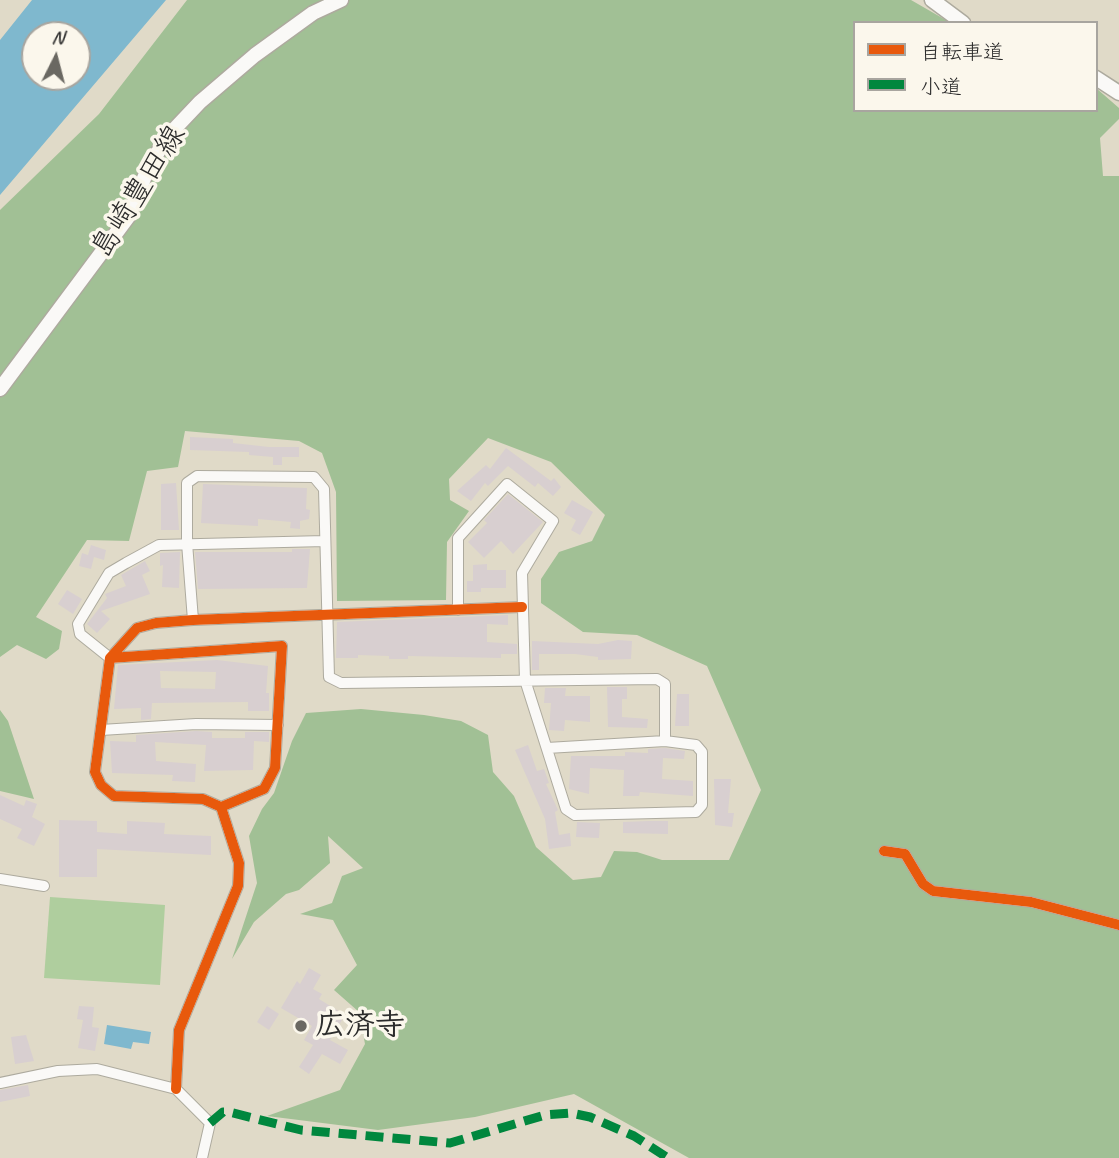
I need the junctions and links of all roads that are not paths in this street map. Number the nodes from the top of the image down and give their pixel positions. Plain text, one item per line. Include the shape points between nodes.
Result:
1 (341, 0) edge
2 (932, 0) edge
3 (960, 21) edge
4 (1098, 79) edge
5 (1119, 93) edge
6 (0, 389) edge
7 (326, 541) junction
8 (187, 543) junction
9 (522, 607) junction
10 (458, 610) junction
11 (327, 613) junction
12 (193, 620) junction
13 (110, 658) junction
14 (526, 680) junction
15 (278, 725) junction
16 (101, 730) junction
17 (665, 741) junction
18 (547, 748) junction
19 (221, 807) junction
20 (884, 851) dead end
21 (0, 879) edge
22 (44, 886) dead end
23 (1119, 925) edge
24 (0, 1083) edge
25 (176, 1089) junction
26 (202, 1158) edge

1 - 6 main road, 島崎豊田線 via 313,13 255,55 164,139 128,217
2 - 3 main road
4 - 5 main road
7 - 8 street
7 - 8 street via 324,488 314,477 197,476 187,483
7 - 11 street
8 - 12 street
8 - 13 street via 159,545 109,573 78,624 80,634
9 - 10 street
9 - 10 street via 522,573 553,521 507,484 458,538
9 - 14 street
10 - 11 street
11 - 12 street
11 - 14 street via 329,677 341,683
12 - 13 street via 137,628
13 - 15 street via 282,646
13 - 16 street
14 - 17 street via 657,679 665,684
14 - 18 street
15 - 16 street
15 - 19 street via 275,768 264,789
16 - 19 street via 95,772 114,796 203,799
17 - 18 street
17 - 18 street via 695,745 702,752 702,805 696,812 575,815 566,809
19 - 25 street via 239,863 238,886 179,1030
20 - 23 street via 905,854 923,884 933,891 1031,902
21 - 22 street
24 - 25 street via 58,1071 97,1069
25 - 26 street via 210,1123

